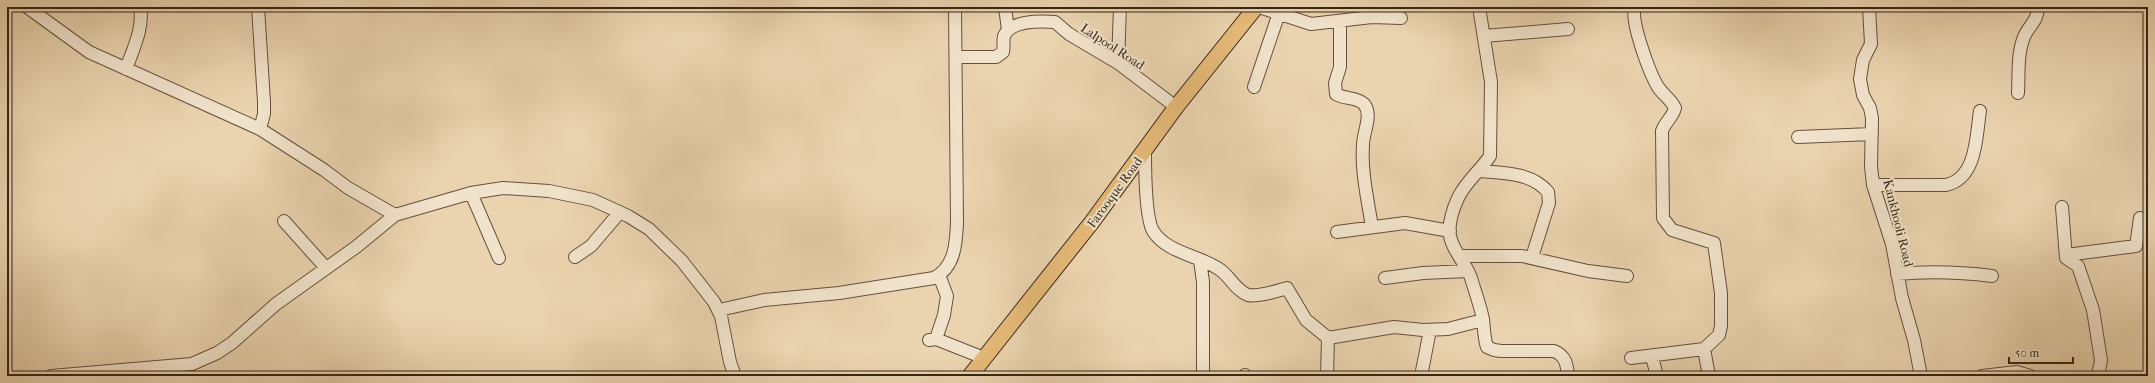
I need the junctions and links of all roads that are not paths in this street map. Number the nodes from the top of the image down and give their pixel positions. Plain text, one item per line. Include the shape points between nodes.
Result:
1 (140, 7) edge
2 (258, 7) edge
3 (955, 7) edge
4 (1005, 7) edge
5 (1120, 7) edge
6 (1258, 7) edge
7 (1480, 7) edge
8 (1635, 7) edge
9 (1869, 7) edge
10 (2038, 7) edge
11 (32, 9) edge
12 (1279, 14) junction
13 (1401, 18) dead end
14 (1340, 21) junction
15 (1568, 29) dead end
16 (1008, 30) junction
17 (1484, 36) junction
18 (956, 57) junction
19 (1118, 63) junction
20 (126, 69) junction
21 (1254, 87) dead end
22 (2018, 93) dead end
23 (1176, 107) junction
24 (1980, 111) dead end
25 (260, 129) junction
26 (1872, 134) junction
27 (1798, 137) dead end
28 (1144, 150) junction
29 (1479, 170) junction
30 (1873, 185) junction
31 (471, 193) junction
32 (2062, 207) dead end
33 (620, 212) junction
34 (395, 215) junction
35 (2140, 218) dead end
36 (284, 221) dead end
37 (1372, 227) junction
38 (1450, 231) junction
39 (1337, 232) dead end
40 (2066, 255) junction
41 (1460, 256) junction
42 (575, 257) dead end
43 (1532, 257) junction
44 (499, 258) dead end
45 (1200, 260) junction
46 (326, 268) junction
47 (1468, 271) junction
48 (1897, 274) junction
49 (939, 276) junction
50 (1627, 276) dead end
51 (1992, 276) dead end
52 (1386, 278) dead end
53 (719, 310) junction
54 (1483, 320) junction
55 (1430, 330) junction
56 (1328, 338) junction
57 (1704, 349) junction
58 (1652, 357) junction
59 (984, 358) junction
60 (1631, 358) dead end
61 (192, 364) junction
62 (51, 376) edge
63 (178, 376) edge
64 (735, 376) edge
65 (970, 376) edge
66 (1203, 376) edge
67 (1327, 376) edge
68 (1421, 376) edge
69 (1568, 376) edge
70 (1657, 376) edge
71 (1709, 376) edge
72 (1924, 376) edge
73 (1982, 376) edge
74 (2030, 376) edge
75 (2098, 376) edge

1 - 20 street via 141,26
2 - 25 street via 264,102
3 - 18 street
4 - 16 street
5 - 19 street
6 - 12 street
6 - 23 main road, Farooque Road
7 - 17 street
8 - 57 street via 1634,18 1653,76 1657,86 1675,108 1674,114 1662,131 1663,218 1672,230 1714,243 1721,293 1721,326 1719,335
9 - 26 street, Kankhooli Road via 1872,44 1863,60 1860,79 1863,95 1870,108
10 - 22 street via 2036,20 2022,43
11 - 20 street via 82,48
12 - 14 street via 1311,24
12 - 21 street
13 - 14 street via 1372,17
14 - 37 street via 1340,67 1334,88 1336,94 1361,102 1367,109 1368,118 1362,150
15 - 17 street
16 - 18 street via 1001,56
16 - 19 street, Lalpool Road via 1022,24 1055,22 1075,38
17 - 29 street via 1491,82 1492,126 1490,156
18 - 49 street via 956,246 950,264
19 - 23 street, Lalpool Road
20 - 25 street
23 - 28 main road, Farooque Road
24 - 30 street via 1972,159 1957,182 1946,185
25 - 34 street via 348,188
26 - 27 street
26 - 30 street, Kankhooli Road
28 - 45 street via 1146,189 1153,230 1160,239 1174,248
28 - 59 main road, Farooque Road via 1092,222
29 - 38 street via 1470,178 1458,198
29 - 43 street via 1524,176 1548,192 1549,203
30 - 48 street, Kankhooli Road via 1892,244
31 - 33 street via 503,188 549,191 593,200
31 - 34 street
31 - 44 street
32 - 40 street
33 - 42 street via 595,242
33 - 53 street via 649,229 667,245 708,292
34 - 46 street
35 - 40 street via 2136,246
36 - 46 street
37 - 38 street via 1404,223
37 - 39 street
38 - 41 street via 1452,243
40 - 75 street via 2067,260 2078,266 2093,310 2101,360
41 - 43 street
41 - 47 street
43 - 50 street via 1564,267
45 - 56 street via 1220,269 1246,294 1253,295 1287,288 1306,320
45 - 66 street via 1203,271
46 - 61 street via 276,304 227,346
47 - 52 street
47 - 54 street
48 - 51 street via 1924,271
48 - 72 street, Kankhooli Road
49 - 53 street via 839,293 764,300
49 - 59 street via 947,296 944,315 932,340
53 - 64 street
54 - 55 street via 1448,329
54 - 69 street via 1485,342 1490,349 1554,351 1566,362
55 - 56 street via 1394,327
55 - 68 street
56 - 67 street
57 - 58 street
57 - 71 street
58 - 60 street
58 - 70 street
59 - 65 main road, Farooque Road
61 - 62 street
61 - 63 street
73 - 74 street via 2016,372

